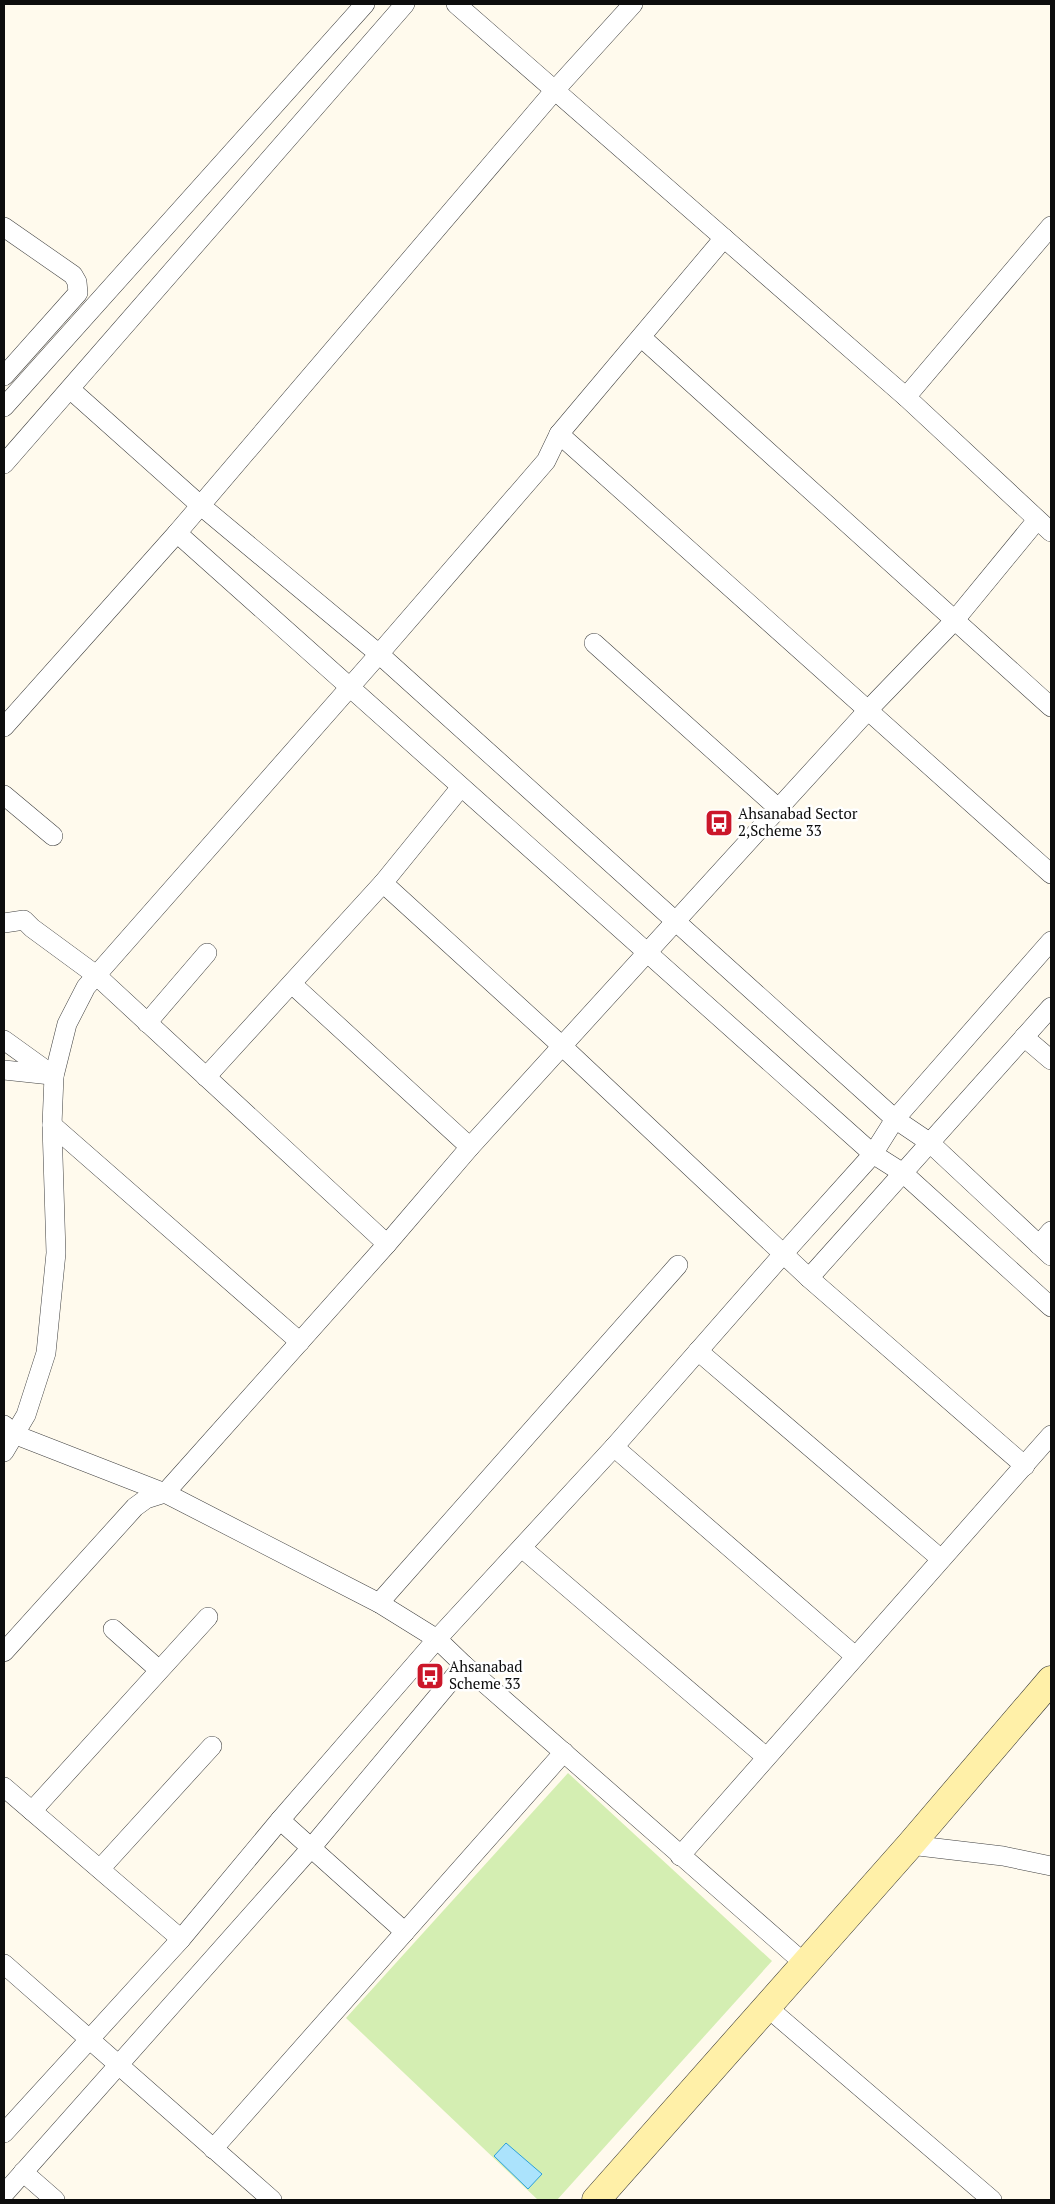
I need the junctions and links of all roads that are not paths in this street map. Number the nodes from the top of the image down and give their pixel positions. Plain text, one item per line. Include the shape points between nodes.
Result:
1 (365, 4) edge
2 (405, 4) edge
3 (456, 4) edge
4 (634, 4) edge
5 (555, 90) junction
6 (1051, 226) edge
7 (6, 233) edge
8 (724, 238) junction
9 (641, 337) junction
10 (4, 376) edge
11 (70, 389) junction
12 (906, 397) junction
13 (4, 407) edge
14 (558, 434) junction
15 (4, 464) edge
16 (200, 505) junction
17 (1044, 526) edge
18 (177, 533) junction
19 (954, 621) junction
20 (594, 643) dead end
21 (378, 654) junction
22 (350, 686) junction
23 (1051, 707) edge
24 (869, 709) junction
25 (4, 727) edge
26 (461, 786) junction
27 (4, 795) edge
28 (778, 808) junction
29 (53, 836) dead end
30 (1051, 874) edge
31 (383, 883) junction
32 (674, 921) junction
33 (4, 923) edge
34 (1051, 941) edge
35 (646, 952) junction
36 (207, 953) dead end
37 (96, 975) junction
38 (292, 984) junction
39 (1051, 1007) edge
40 (147, 1023) junction
41 (1024, 1037) junction
42 (4, 1040) edge
43 (563, 1047) junction
44 (1051, 1060) edge
45 (4, 1070) edge
46 (54, 1076) junction
47 (206, 1077) junction
48 (895, 1119) junction
49 (52, 1125) junction
50 (929, 1142) junction
51 (470, 1147) junction
52 (873, 1154) junction
53 (902, 1173) junction
54 (1051, 1231) edge
55 (387, 1244) junction
56 (1045, 1250) edge
57 (784, 1252) junction
58 (678, 1265) dead end
59 (809, 1278) junction
60 (1051, 1307) edge
61 (300, 1342) junction
62 (698, 1351) junction
63 (10, 1430) edge
64 (1051, 1435) edge
65 (614, 1447) junction
66 (4, 1452) edge
67 (1025, 1466) junction
68 (165, 1493) junction
69 (522, 1548) junction
70 (941, 1559) junction
71 (378, 1604) junction
72 (208, 1617) dead end
73 (113, 1629) dead end
74 (437, 1639) junction
75 (4, 1652) edge
76 (855, 1656) junction
77 (464, 1665) junction
78 (159, 1670) junction
79 (1051, 1680) edge
80 (212, 1746) dead end
81 (564, 1752) junction
82 (766, 1757) junction
83 (4, 1787) edge
84 (32, 1810) junction
85 (280, 1820) junction
86 (910, 1845) junction
87 (311, 1848) junction
88 (680, 1856) junction
89 (1051, 1866) edge
90 (100, 1869) junction
91 (405, 1932) junction
92 (181, 1939) junction
93 (4, 1964) edge
94 (805, 1964) junction
95 (767, 2007) junction
96 (89, 2040) junction
97 (118, 2065) junction
98 (4, 2133) edge
99 (214, 2149) junction
100 (23, 2172) junction
101 (4, 2194) edge
102 (54, 2200) edge
103 (272, 2200) edge
104 (596, 2200) edge
105 (992, 2200) edge

1 - 13 street
2 - 11 street
3 - 5 street
4 - 5 street
5 - 8 street
5 - 16 street
6 - 12 street
7 - 10 street via 73,275 79,288 78,294
8 - 9 street
8 - 12 street
9 - 14 street
9 - 19 street
11 - 15 street
11 - 16 street
12 - 17 street
14 - 21 street via 546,461
14 - 24 street
16 - 18 street
16 - 21 street
17 - 19 street
18 - 22 street
18 - 25 street
19 - 23 street
19 - 24 street
20 - 28 street
21 - 22 street
21 - 32 street
22 - 26 street
22 - 37 street
24 - 28 street
24 - 30 street
26 - 31 street
26 - 35 street
27 - 29 street
28 - 32 street
31 - 38 street
31 - 43 street
32 - 35 street
32 - 48 street
33 - 37 street via 24,920
34 - 48 street
35 - 43 street
35 - 52 street
36 - 40 street
37 - 40 street
37 - 46 street via 67,1024
38 - 47 street
38 - 51 street
39 - 41 street
40 - 47 street
41 - 44 street
41 - 50 street
42 - 46 street
43 - 51 street
43 - 57 street
45 - 46 street
46 - 49 street
47 - 55 street
48 - 50 street
48 - 52 street
49 - 61 street
49 - 63 street via 56,1253 46,1353 26,1416
50 - 53 street
50 - 56 street
51 - 55 street
52 - 53 street
52 - 57 street
53 - 59 street
53 - 60 street
54 - 56 street
55 - 61 street
57 - 59 street
57 - 62 street
58 - 71 street
59 - 67 street
61 - 68 street
62 - 65 street
62 - 70 street
63 - 66 street
63 - 68 street
64 - 67 street
65 - 69 street
65 - 76 street
67 - 70 street
68 - 71 street
68 - 75 street via 135,1507
69 - 74 street
69 - 82 street
70 - 76 street
71 - 74 street
72 - 78 street
73 - 78 street
74 - 77 street
74 - 85 street
76 - 82 street
77 - 81 street
77 - 87 street
78 - 84 street
79 - 86 street
80 - 90 street
81 - 88 street
81 - 91 street
82 - 88 street
83 - 84 street
84 - 90 street
85 - 87 street
85 - 92 street
86 - 89 street via 1003,1856
86 - 94 street
87 - 91 street
87 - 97 street
88 - 94 street
90 - 92 street
91 - 99 street
92 - 96 street
93 - 96 street
94 - 95 street
95 - 104 street
95 - 105 street
96 - 97 street
96 - 98 street
97 - 99 street
97 - 100 street
99 - 103 street
100 - 101 street
100 - 102 street

